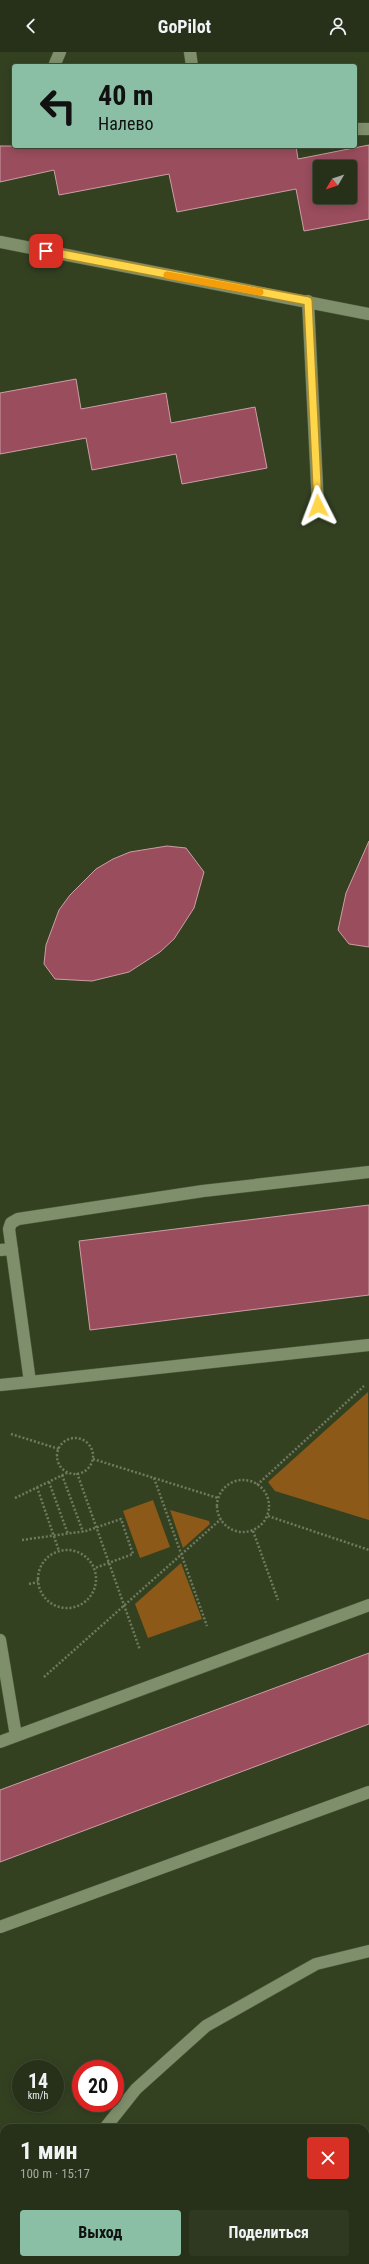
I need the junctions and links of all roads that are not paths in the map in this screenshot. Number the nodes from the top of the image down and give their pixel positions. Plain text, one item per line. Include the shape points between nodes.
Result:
1 (60, 52) edge
2 (190, 52) edge
3 (55, 64) edge
4 (192, 64) edge
5 (357, 129) edge
6 (369, 130) edge
7 (0, 242) edge
8 (308, 301) junction
9 (369, 314) edge
10 (318, 506) dead end
11 (369, 1172) edge
12 (6, 1250) edge
13 (369, 1345) edge
14 (30, 1382) junction
15 (0, 1385) edge
16 (369, 1605) edge
17 (0, 1640) edge
18 (16, 1736) junction
19 (0, 1742) edge
20 (369, 1792) edge
21 (0, 1927) edge
22 (369, 1950) edge
23 (108, 2124) edge

1 - 3 lane
2 - 4 lane
5 - 6 lane
7 - 8 lane
8 - 9 lane
8 - 10 lane
11 - 12 lane via 203,1191 18,1219 11,1223
12 - 14 lane
13 - 14 lane
14 - 15 lane
16 - 18 lane
17 - 18 lane
18 - 19 lane
20 - 21 lane
22 - 23 lane via 316,1964 206,2026 136,2089

